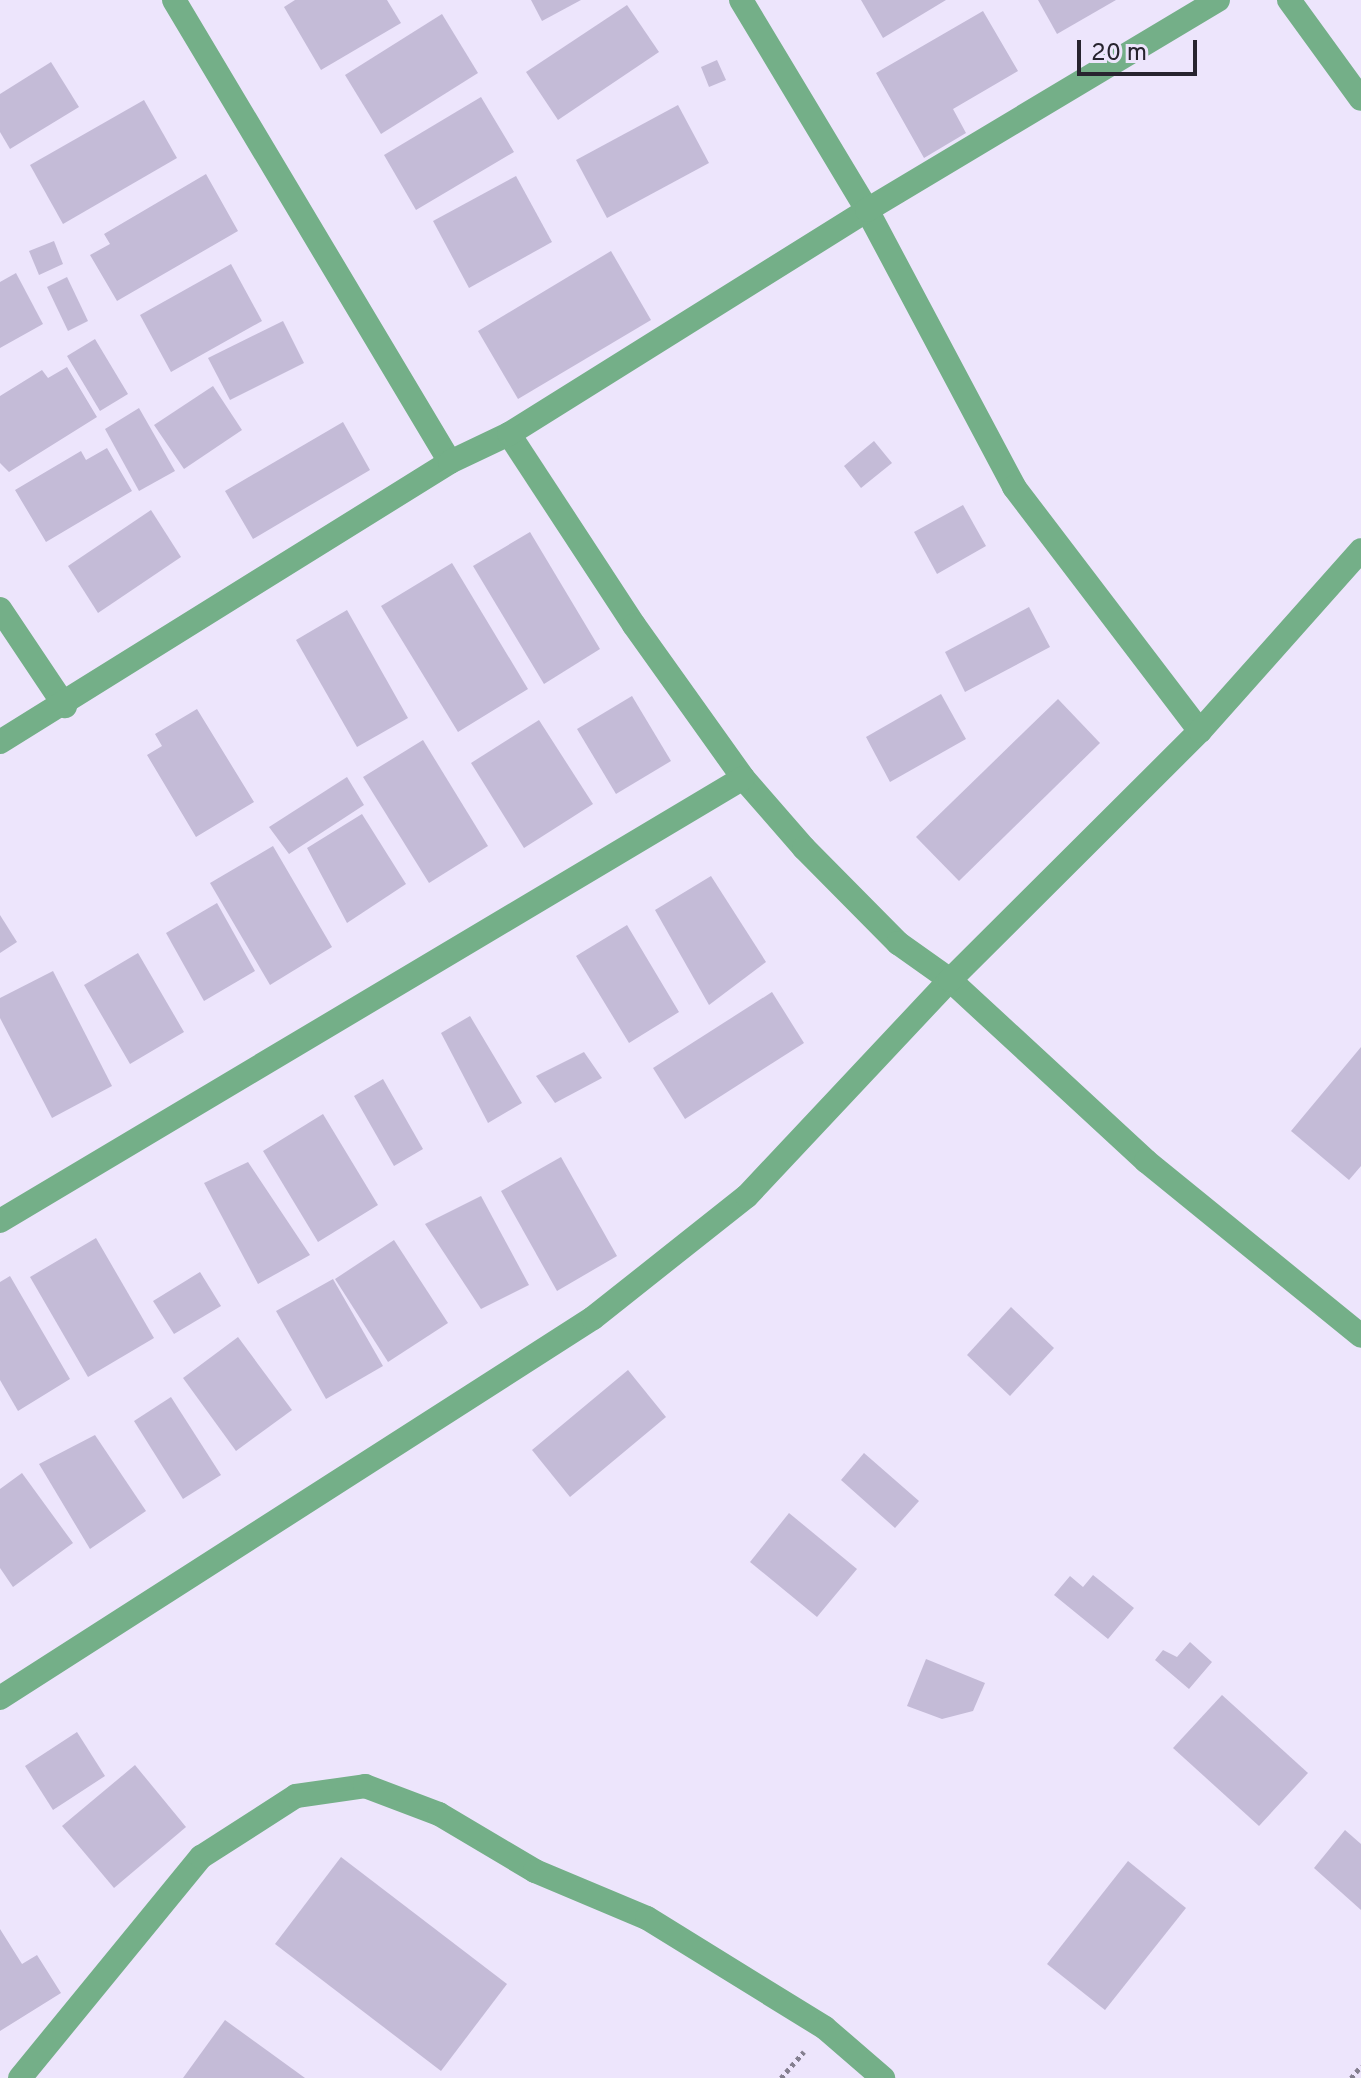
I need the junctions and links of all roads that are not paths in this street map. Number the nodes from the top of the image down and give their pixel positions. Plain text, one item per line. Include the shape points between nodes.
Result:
1 (174, 0) edge
2 (741, 0) edge
3 (1218, 0) edge
4 (1289, 0) edge
5 (1361, 99) edge
6 (867, 210) junction
7 (509, 434) junction
8 (450, 462) junction
9 (1361, 550) edge
10 (0, 609) edge
11 (65, 706) junction
12 (1200, 731) junction
13 (0, 742) edge
14 (743, 778) junction
15 (950, 980) junction
16 (0, 1221) edge
17 (1361, 1336) edge
18 (0, 1698) edge
19 (20, 2078) edge
20 (883, 2078) edge

1 - 8 street
2 - 6 street
3 - 6 street
4 - 5 street
6 - 7 street
6 - 12 street via 1014,487
7 - 8 street
7 - 14 street via 634,625
8 - 11 street
9 - 12 street
10 - 11 street
11 - 13 street
12 - 15 street
14 - 15 street via 898,943
14 - 16 street
15 - 17 street via 1146,1161
15 - 18 street via 757,1187 593,1318
19 - 20 street via 201,1857 296,1796 365,1786 439,1814 535,1871 647,1918 825,2028

